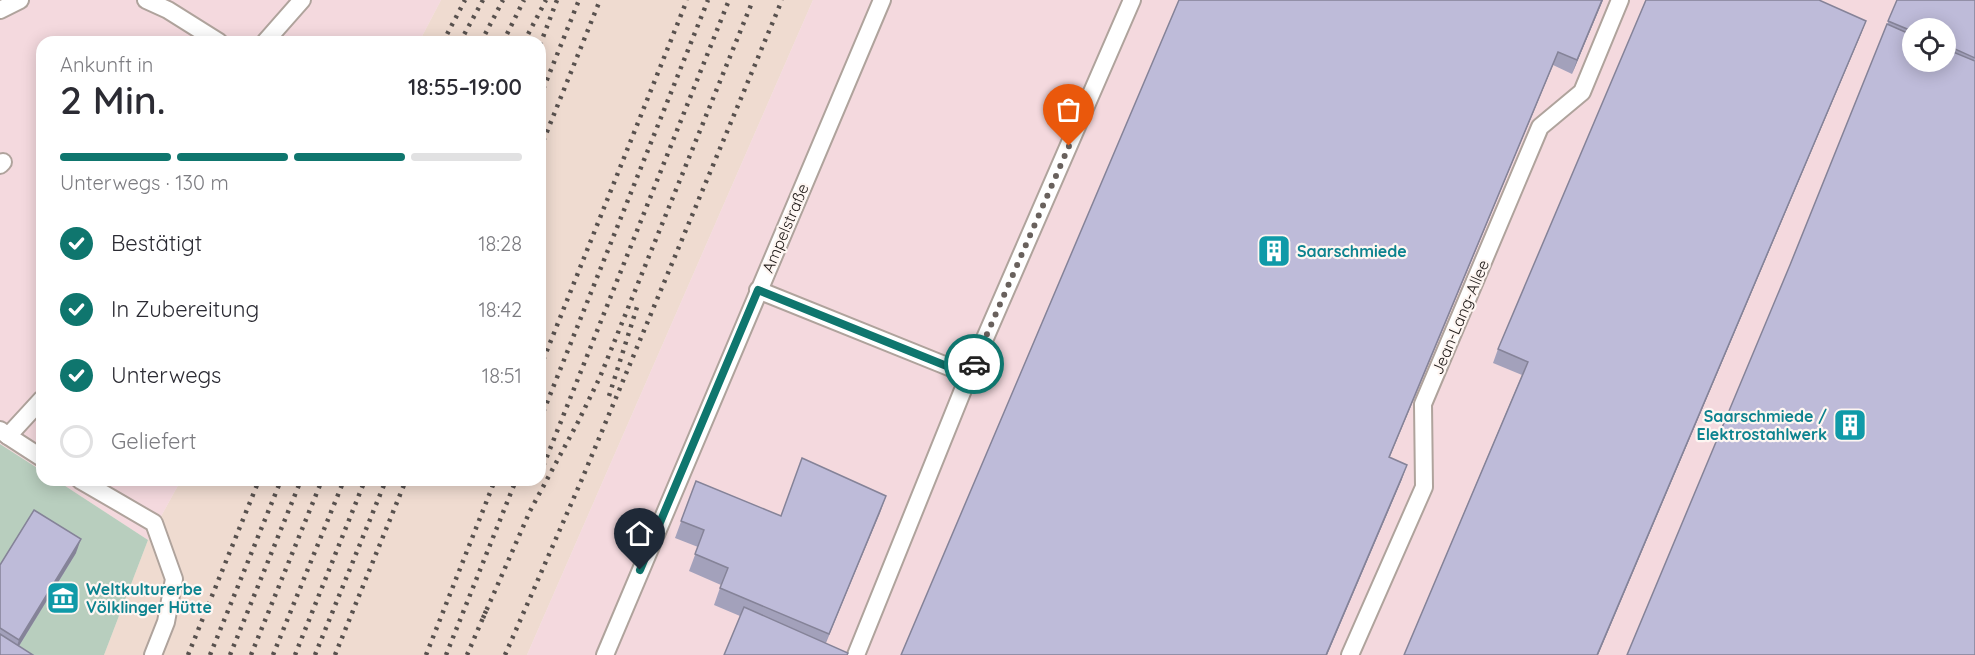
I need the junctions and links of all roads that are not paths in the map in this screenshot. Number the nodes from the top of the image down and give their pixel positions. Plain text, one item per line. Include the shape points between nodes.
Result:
1 (20, 0) edge
2 (146, 0) edge
3 (302, 0) edge
4 (882, 0) edge
5 (1132, 0) edge
6 (1620, 0) edge
7 (0, 10) edge
8 (209, 36) edge
9 (270, 36) edge
10 (758, 290) junction
11 (969, 375) junction
12 (36, 404) edge
13 (4, 433) edge
14 (36, 454) edge
15 (90, 486) edge
16 (153, 655) edge
17 (605, 655) edge
18 (856, 655) edge
19 (1350, 655) edge

1 - 7 lane
2 - 8 lane
3 - 9 lane
4 - 10 lane, Ampelstraße
5 - 11 lane
6 - 19 lane, Jean-Lang-Allee via 1582,92 1540,127 1423,404 1424,487
10 - 11 lane
10 - 17 lane, Ampelstraße
11 - 18 lane
12 - 13 lane
13 - 14 lane
15 - 16 lane via 154,523 174,579 166,622

